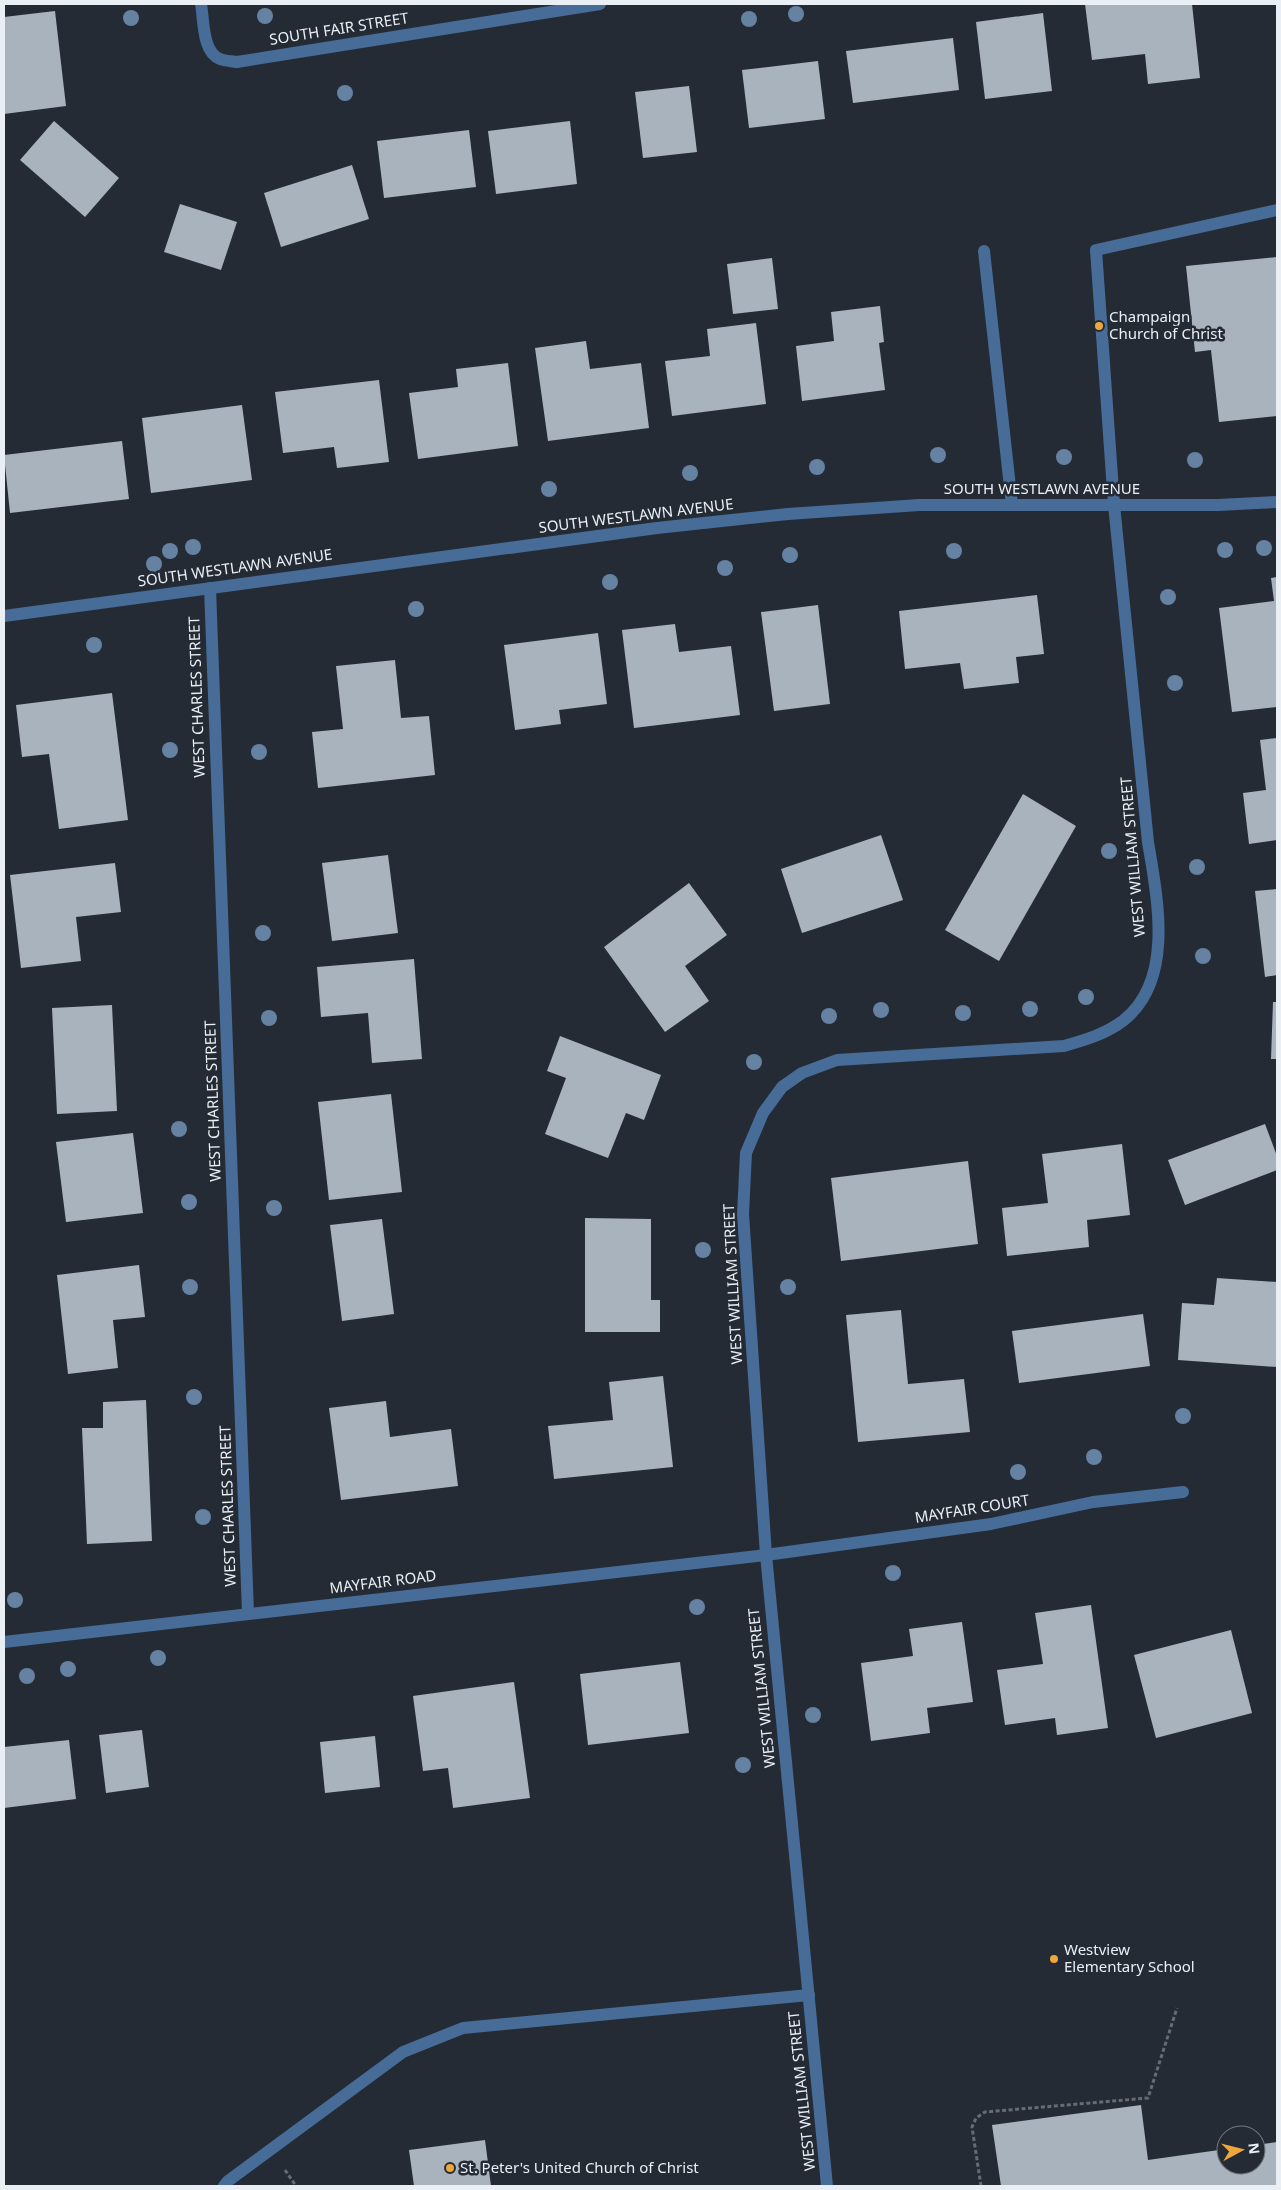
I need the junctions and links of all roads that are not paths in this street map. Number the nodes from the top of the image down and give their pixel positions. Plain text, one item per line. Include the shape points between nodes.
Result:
1 (201, 4) edge
2 (600, 4) edge
3 (1277, 210) edge
4 (984, 251) dead end
5 (1277, 502) edge
6 (1012, 505) junction
7 (1114, 505) junction
8 (210, 588) junction
9 (4, 616) edge
10 (1183, 1492) dead end
11 (766, 1555) junction
12 (248, 1613) junction
13 (4, 1642) edge
14 (808, 1995) junction
15 (224, 2186) edge
16 (827, 2186) edge

1 - 2 street, SOUTH FAIR STREET via 207,46 220,59 236,62
3 - 7 street, WEST WILLIAM STREET via 1096,250
4 - 6 street
5 - 7 street, SOUTH WESTLAWN AVENUE
6 - 7 street, SOUTH WESTLAWN AVENUE
6 - 8 street, SOUTH WESTLAWN AVENUE via 919,505 788,514 657,528
7 - 11 street, WEST WILLIAM STREET via 1155,889 1158,936 1155,968 1139,1002 1124,1019 1099,1035 1064,1046 838,1060 802,1073 782,1087 763,1113 746,1153 743,1214
8 - 9 street, SOUTH WESTLAWN AVENUE
8 - 12 street, WEST CHARLES STREET
10 - 11 street, MAYFAIR COURT via 1093,1502 991,1524
11 - 12 street, MAYFAIR ROAD
11 - 14 street, WEST WILLIAM STREET
12 - 13 street, MAYFAIR ROAD
14 - 15 street via 463,2028 403,2052
14 - 16 street, WEST WILLIAM STREET

